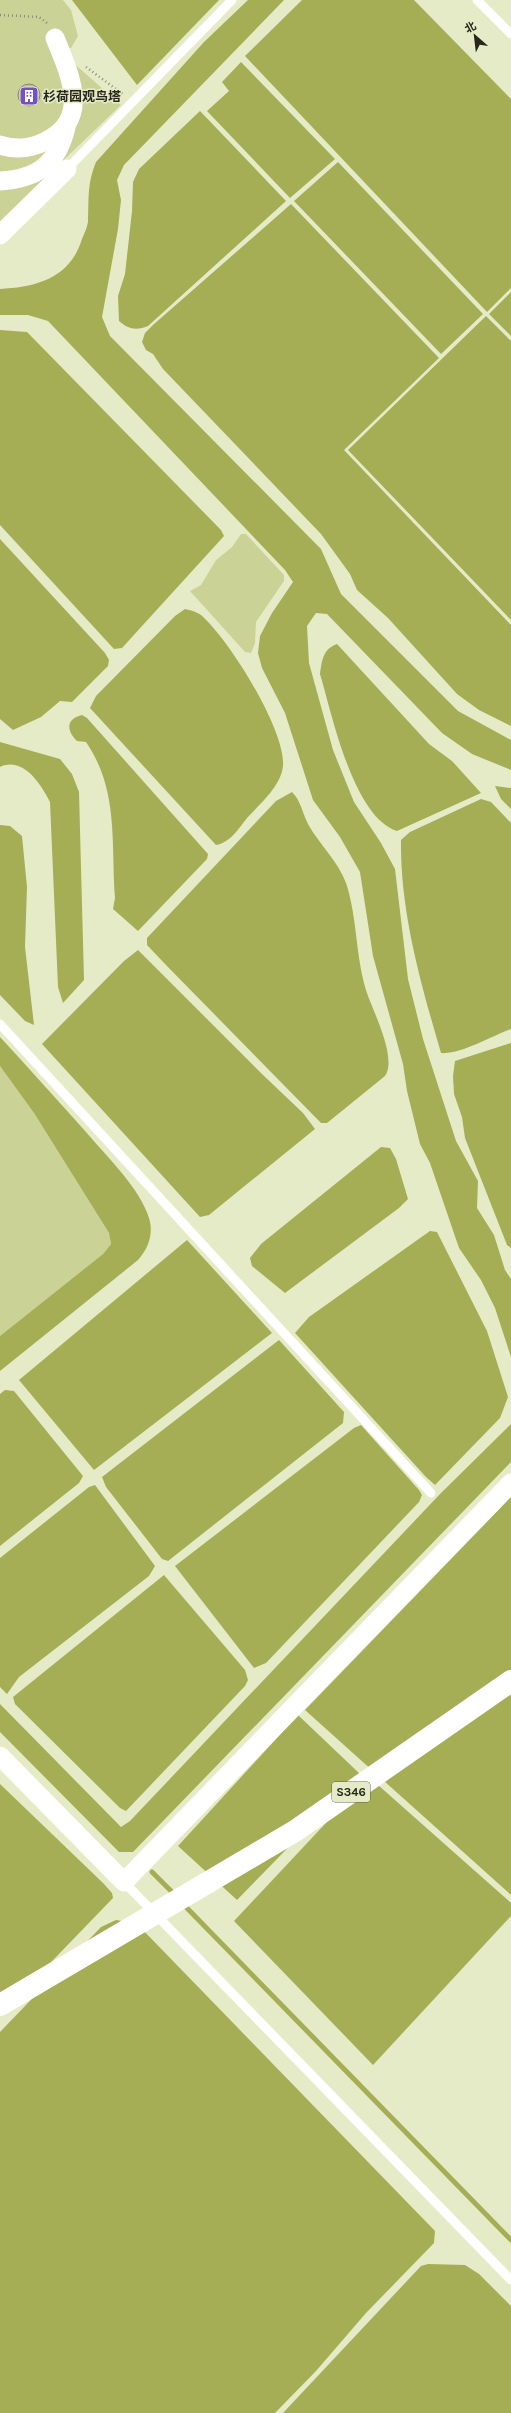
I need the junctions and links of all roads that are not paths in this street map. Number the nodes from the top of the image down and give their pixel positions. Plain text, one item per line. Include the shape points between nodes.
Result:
1 (232, 0) edge
2 (477, 0) edge
3 (511, 34) edge
4 (55, 38) dead end
5 (66, 127) junction
6 (0, 145) edge
7 (56, 172) junction
8 (0, 181) edge
9 (0, 235) edge
10 (0, 1024) edge
11 (511, 1482) edge
12 (431, 1493) dead end
13 (511, 1681) edge
14 (0, 1756) edge
15 (124, 1882) junction
16 (171, 1904) junction
17 (0, 2005) edge
18 (511, 2280) edge

1 - 7 lane
2 - 3 lane
4 - 5 street via 74,93 72,114
5 - 6 street via 51,139 31,148 12,149
5 - 7 street via 60,148 53,160
7 - 8 street
7 - 9 street
10 - 12 lane
11 - 15 street
13 - 16 main road, S346 via 295,1831
14 - 15 street
15 - 16 lane
16 - 17 main road, S346
16 - 18 lane

